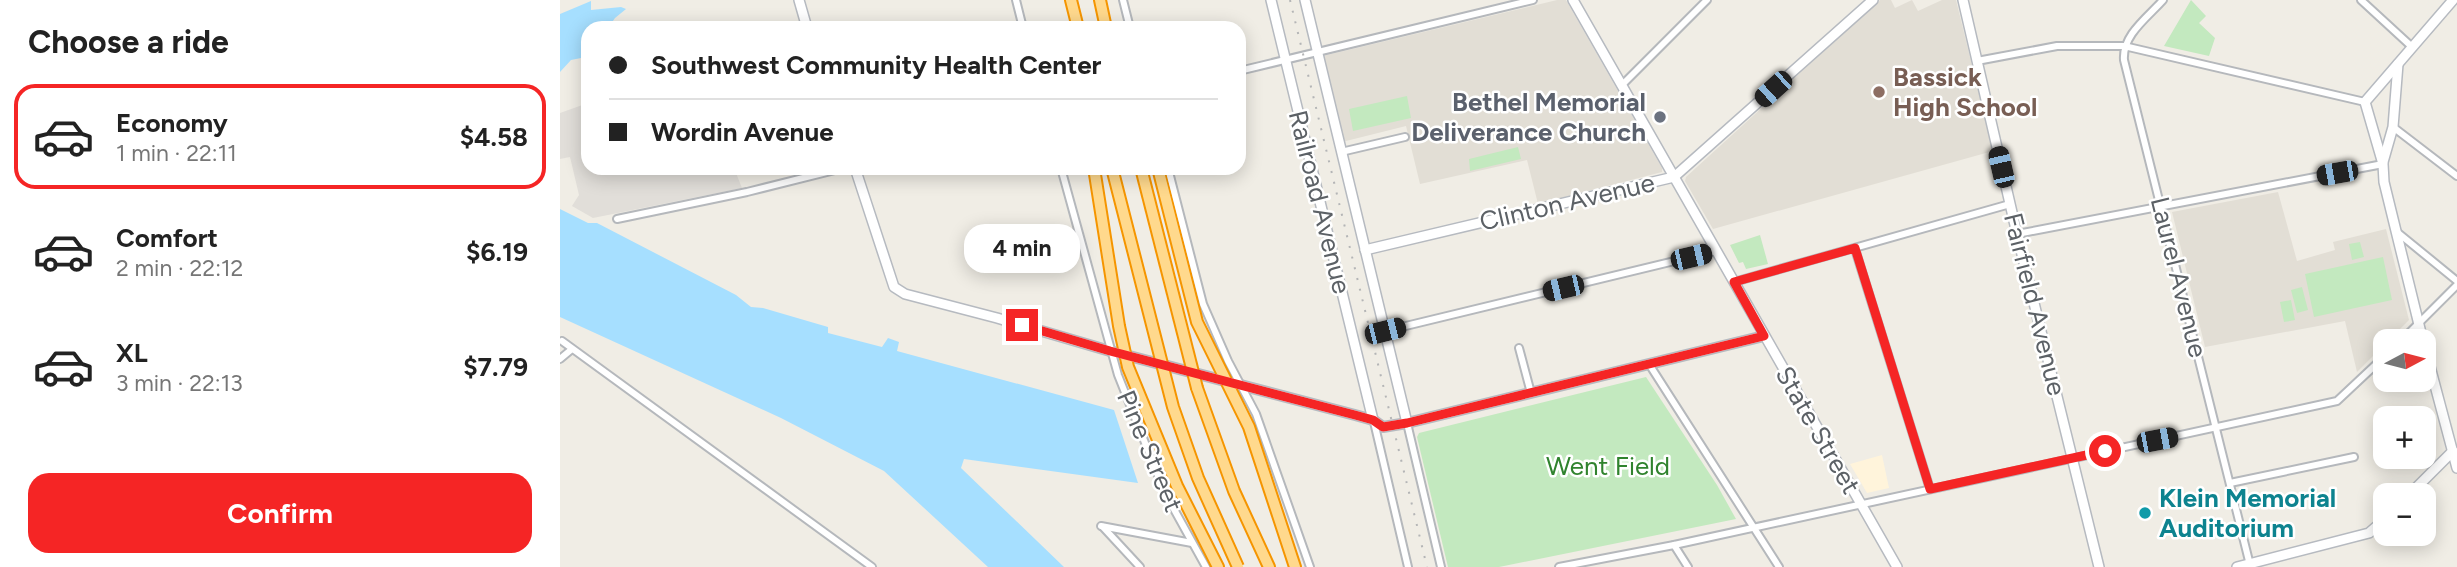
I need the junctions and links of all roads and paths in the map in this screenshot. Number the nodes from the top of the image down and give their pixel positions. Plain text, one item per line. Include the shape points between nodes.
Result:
1 (799, 0) edge
2 (1016, 0) edge
3 (1100, 0) edge
4 (1123, 0) edge
5 (1271, 0) edge
6 (1305, 0) edge
7 (1533, 0) edge
8 (1573, 0) edge
9 (1707, 0) edge
10 (1873, 0) edge
11 (1962, 0) edge
12 (2163, 0) edge
13 (2361, 0) edge
14 (2453, 0) edge
15 (805, 21) edge
16 (1021, 21) edge
17 (1104, 21) edge
18 (1128, 21) edge
19 (2124, 46) junction
20 (2411, 46) junction
21 (1317, 52) junction
22 (1286, 60) junction
23 (1977, 61) junction
24 (2398, 64) junction
25 (1246, 69) edge
26 (1622, 85) junction
27 (2365, 102) junction
28 (2393, 127) junction
29 (1405, 137) dead end
30 (1341, 152) junction
31 (2382, 164) junction
32 (816, 175) edge
33 (857, 175) edge
34 (1063, 175) edge
35 (1095, 175) edge
36 (1114, 175) edge
37 (1143, 175) edge
38 (1160, 175) edge
39 (1170, 175) edge
40 (2457, 176) edge
41 (1674, 177) junction
42 (2010, 204) junction
43 (2161, 206) junction
44 (617, 219) dead end
45 (2397, 232) junction
46 (2017, 234) junction
47 (1855, 248) junction
48 (1365, 250) junction
49 (1716, 251) junction
50 (1734, 282) junction
51 (2457, 283) edge
52 (2418, 324) junction
53 (2413, 329) edge
54 (2419, 329) edge
55 (1385, 331) junction
56 (1764, 336) junction
57 (562, 341) dead end
58 (1519, 348) dead end
59 (572, 349) junction
60 (1110, 351) junction
61 (1125, 354) junction
62 (560, 359) edge
63 (1648, 365) junction
64 (2373, 367) edge
65 (1227, 381) junction
66 (1240, 384) junction
67 (2436, 386) edge
68 (1531, 393) junction
69 (1373, 420) junction
70 (1407, 423) junction
71 (2216, 428) junction
72 (2455, 449) edge
73 (2354, 457) dead end
74 (2072, 458) junction
75 (2457, 468) edge
76 (2230, 483) junction
77 (2421, 483) edge
78 (1930, 489) junction
79 (1861, 503) junction
80 (1753, 527) junction
81 (2373, 530) edge
82 (1192, 543) junction
83 (1674, 545) junction
84 (1599, 559) junction
85 (2250, 565) edge
86 (872, 567) edge
87 (1140, 567) edge
88 (1206, 567) edge
89 (1218, 567) edge
90 (1238, 567) edge
91 (1269, 567) edge
92 (1295, 567) edge
93 (1310, 567) edge
94 (1408, 567) edge
95 (1441, 567) edge
96 (1559, 567) edge
97 (1601, 567) edge
98 (1688, 567) edge
99 (1779, 567) edge
100 (1897, 567) edge
101 (2099, 567) edge
102 (2237, 567) edge

1 - 15 street
2 - 16 street
3 - 17 highway
4 - 18 street
5 - 22 street, Railroad Avenue
6 - 21 street, Railroad Avenue
7 - 21 street
8 - 26 street, State Street
9 - 26 street
10 - 41 street, Clinton Avenue
11 - 23 street, Fairfield Avenue
12 - 19 street
13 - 20 street
14 - 20 street
19 - 23 street via 2057,46
19 - 27 street
19 - 43 street, Laurel Avenue
20 - 24 street
21 - 22 street
21 - 30 street, Railroad Avenue
22 - 25 street
22 - 69 street, Railroad Avenue
23 - 42 street, Fairfield Avenue
24 - 27 street
24 - 28 street
26 - 41 street, State Street
27 - 31 street
28 - 31 street
28 - 40 street
29 - 30 street
30 - 48 street, Railroad Avenue
31 - 43 street
31 - 45 street
32 - 44 street
33 - 60 street via 894,287 905,294
34 - 60 street, Pine Street
35 - 61 highway
36 - 90 highway, bridge via 1173,407 1198,478
37 - 91 highway, bridge via 1203,408
38 - 65 highway via 1194,313
39 - 66 street via 1203,304
41 - 48 street, Clinton Avenue
41 - 49 street, State Street
42 - 46 street, Fairfield Avenue
42 - 47 street
43 - 46 street
43 - 71 street, Laurel Avenue
45 - 51 street
45 - 52 street
46 - 74 street, Fairfield Avenue
47 - 50 street
47 - 78 street
48 - 55 street, Railroad Avenue
49 - 50 street, State Street
49 - 55 street
50 - 56 street, State Street
51 - 52 street
52 - 53 street
52 - 54 street
55 - 70 street, Railroad Avenue
56 - 63 street
56 - 79 street, State Street
57 - 59 street
58 - 68 street
59 - 62 street
59 - 86 street
60 - 61 street
60 - 82 street, Pine Street via 1165,494
61 - 65 street
61 - 89 highway via 1177,486
63 - 68 street
63 - 80 street
64 - 71 street via 2337,401
65 - 66 street
65 - 92 highway via 1258,451
66 - 69 street
66 - 93 street via 1256,414
67 - 72 street
68 - 70 street
69 - 70 street via 1383,427
69 - 94 street, Railroad Avenue
70 - 95 street, Railroad Avenue
71 - 74 street
71 - 76 street, Laurel Avenue
72 - 75 street
72 - 77 street
73 - 76 street
74 - 78 street
74 - 101 street, Fairfield Avenue
76 - 85 street, Laurel Avenue
78 - 79 street
79 - 80 street
79 - 100 street, State Street
80 - 83 street
80 - 99 street
81 - 85 street
82 - 87 street via 1101,526
82 - 88 street, Pine Street
83 - 84 street
83 - 98 street
84 - 96 street
84 - 97 street
85 - 102 street

